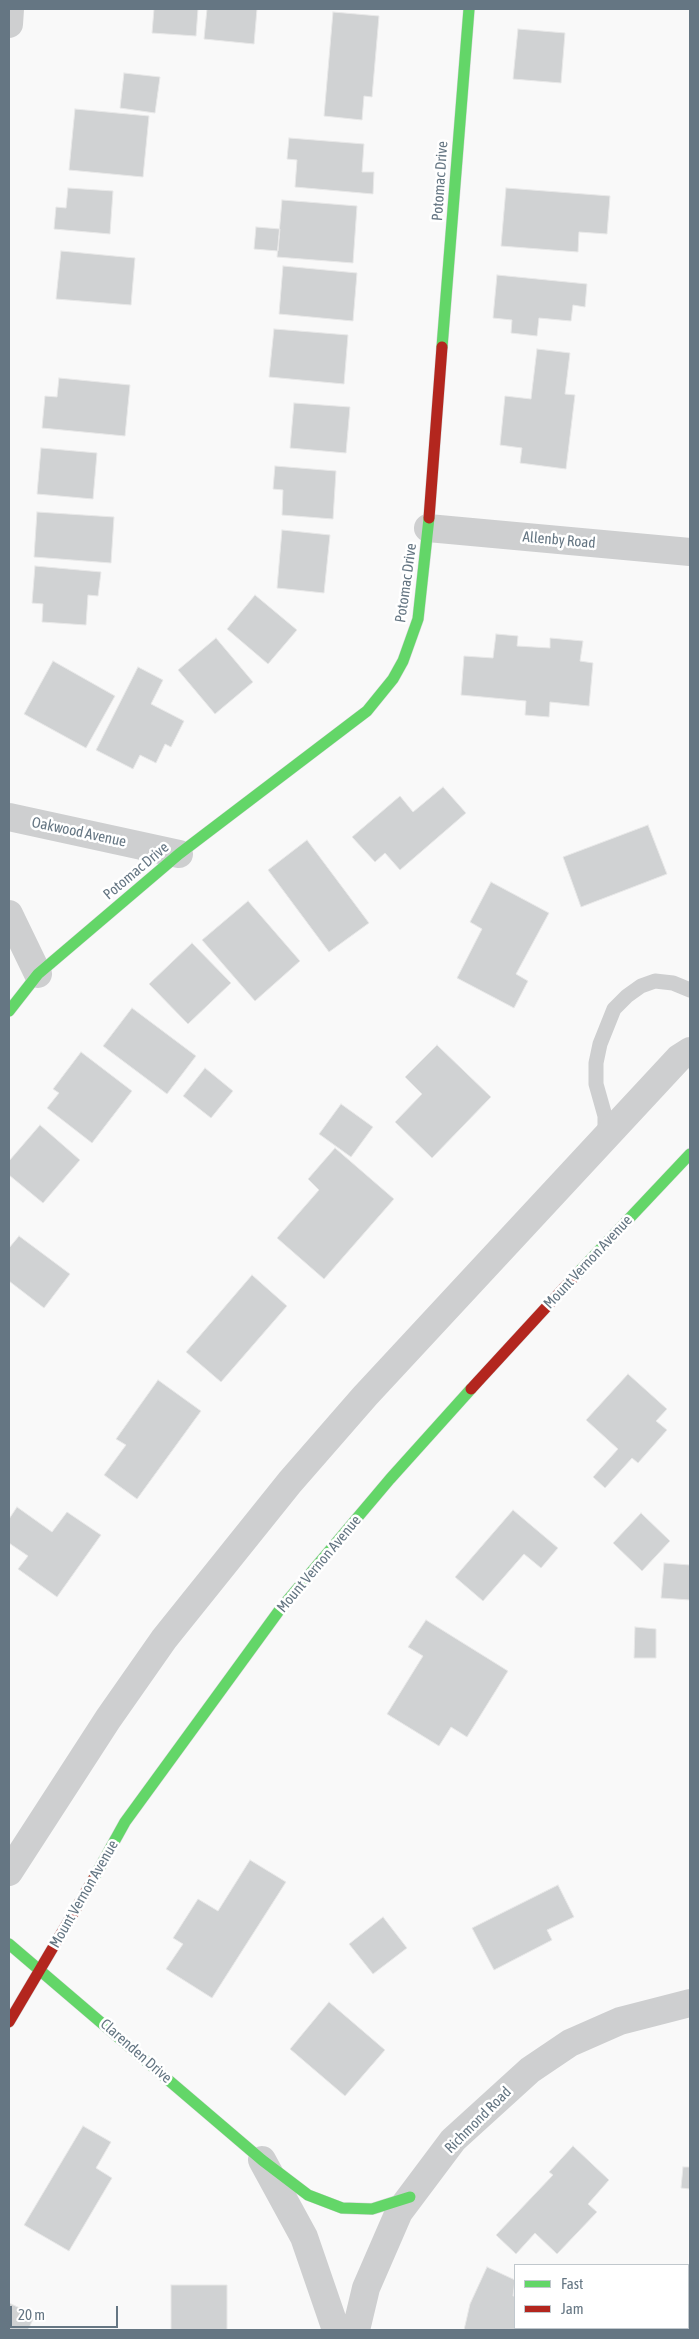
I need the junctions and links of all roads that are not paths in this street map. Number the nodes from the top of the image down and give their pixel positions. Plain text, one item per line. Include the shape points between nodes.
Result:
1 (10, 9) edge
2 (468, 9) edge
3 (9, 24) edge
4 (428, 528) junction
5 (690, 552) edge
6 (9, 817) edge
7 (179, 854) junction
8 (9, 914) edge
9 (38, 974) junction
10 (690, 990) edge
11 (9, 1011) edge
12 (690, 1051) edge
13 (605, 1138) junction
14 (690, 1154) edge
15 (9, 1872) edge
16 (9, 1944) edge
17 (40, 1970) junction
18 (690, 2003) edge
19 (9, 2022) edge
20 (262, 2160) junction
21 (410, 2197) junction
22 (336, 2330) edge
23 (356, 2330) edge

1 - 3 street
2 - 4 street, Potomac Drive
4 - 5 street, Allenby Road
4 - 7 street, Potomac Drive via 418,618 403,660 381,695 368,711
6 - 7 street, Oakwood Avenue
7 - 9 street, Potomac Drive
8 - 9 street
9 - 11 street, Potomac Drive
10 - 13 lane via 673,983 655,981 641,986 614,1009 596,1064 596,1084 605,1116
12 - 13 street via 679,1058
13 - 15 street via 365,1396 290,1482 164,1639
14 - 17 street, Mount Vernon Avenue via 390,1479 281,1608 125,1822
16 - 17 street, Clarenden Drive
17 - 19 street, Mount Vernon Avenue
17 - 20 street, Clarenden Drive
18 - 21 street, Richmond Road via 620,2021 570,2043 530,2070 453,2140
20 - 21 street, Clarenden Drive via 308,2195 342,2208 372,2209
20 - 22 street, Clarenden Drive via 304,2237
21 - 23 street, Richmond Road via 399,2212 366,2288

